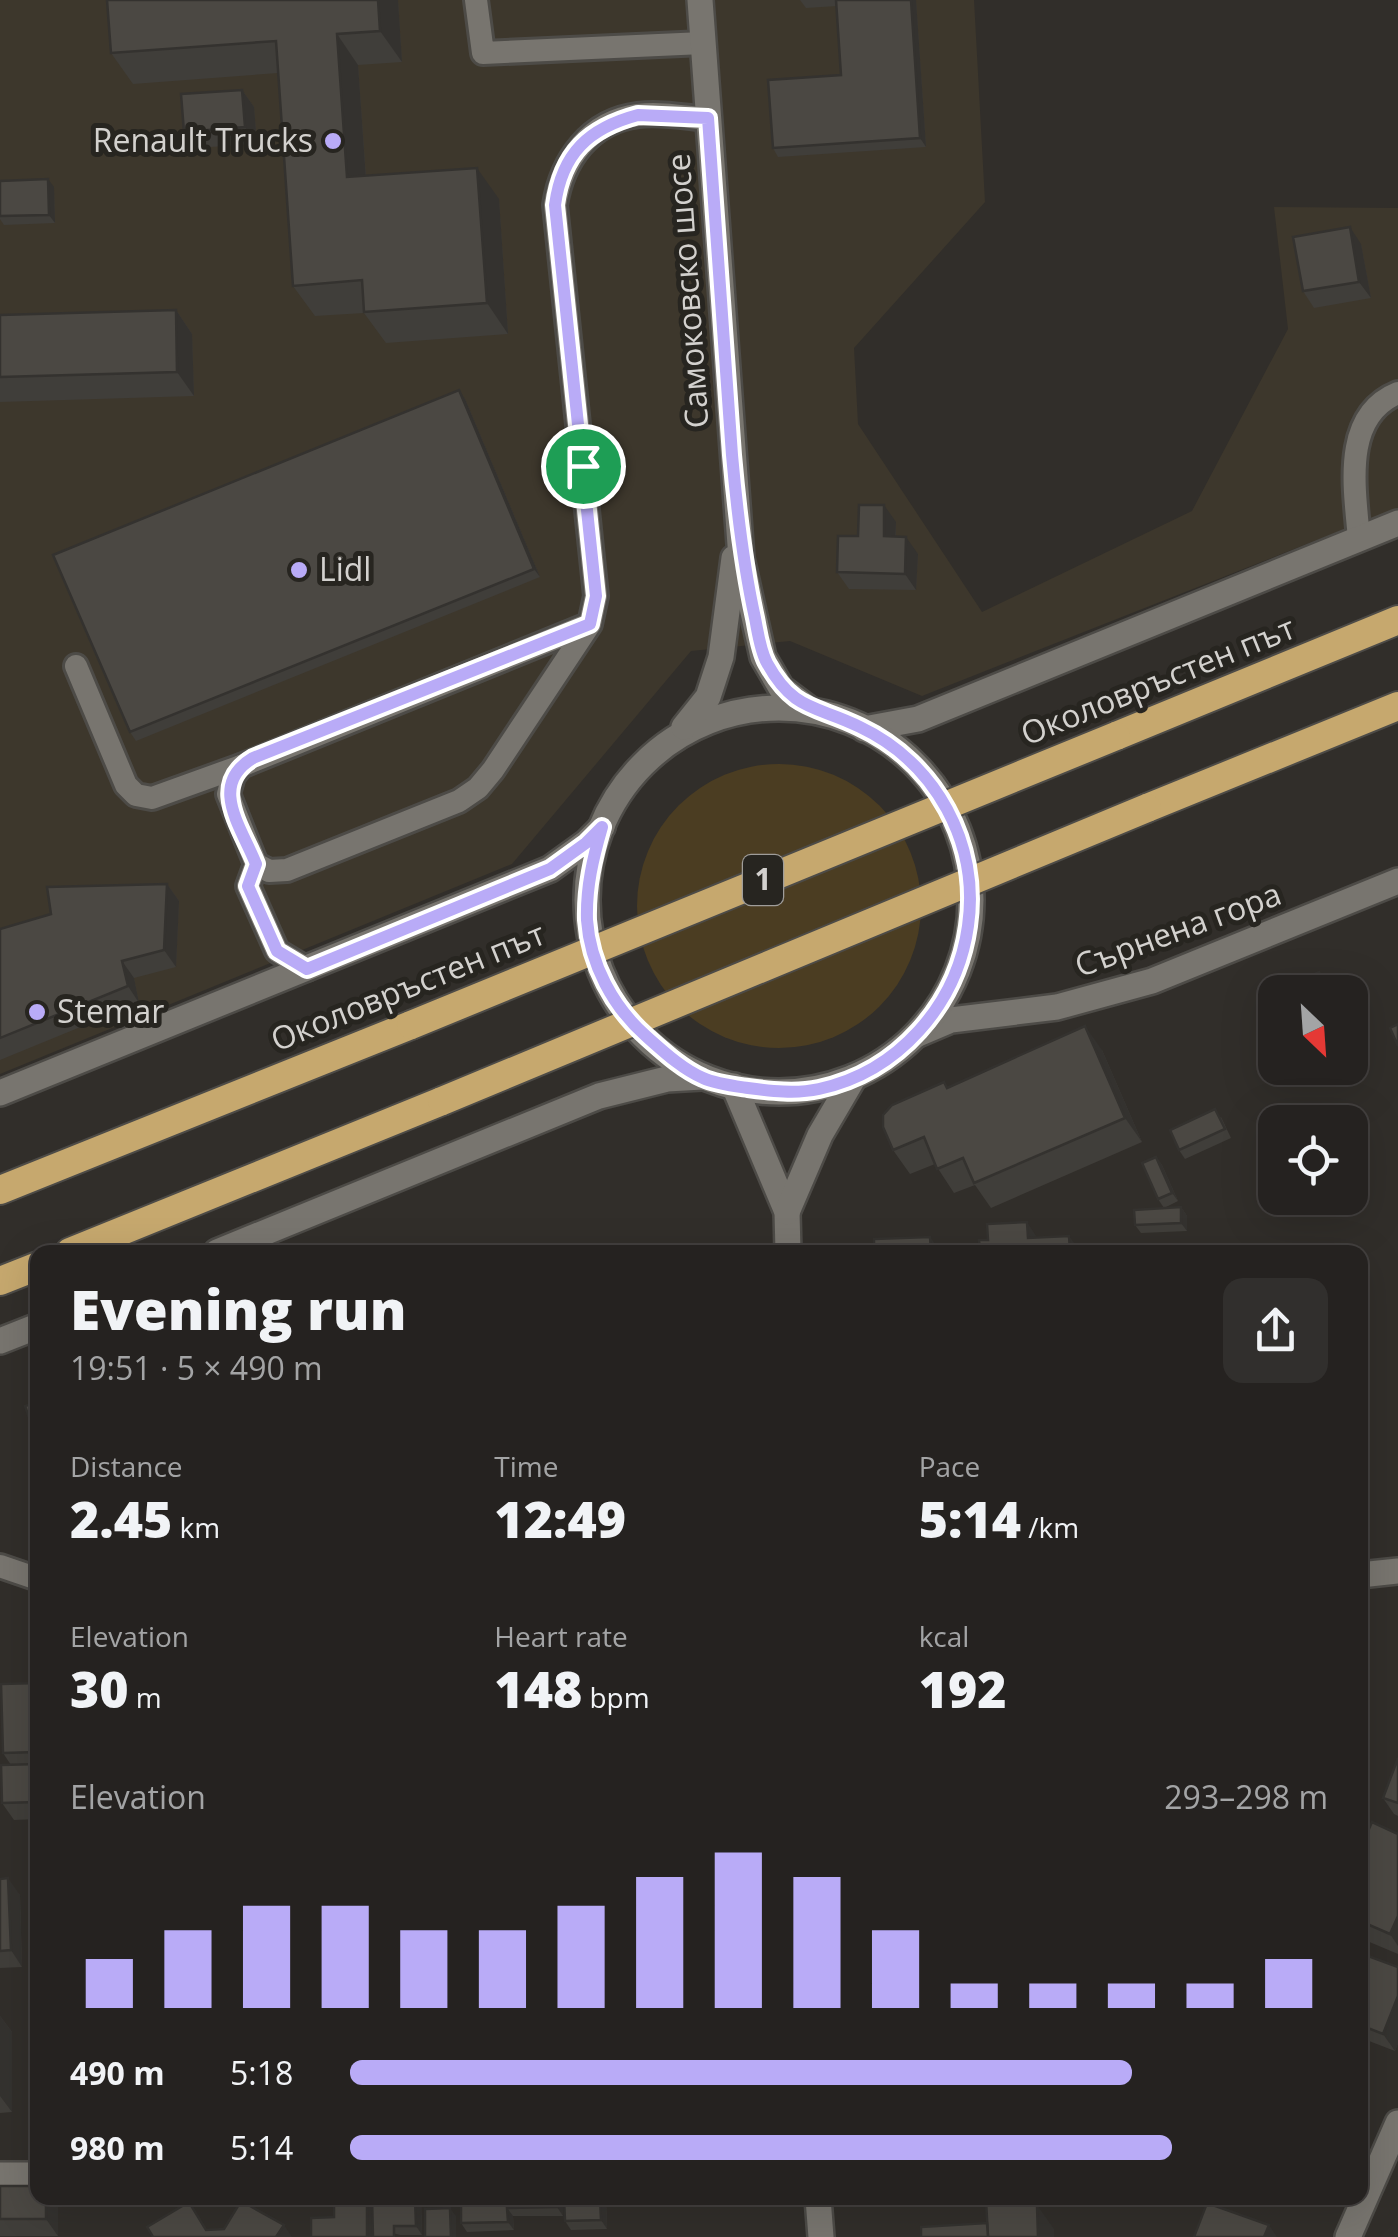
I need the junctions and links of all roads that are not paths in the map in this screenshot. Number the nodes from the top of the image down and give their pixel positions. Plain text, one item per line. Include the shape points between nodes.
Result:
1 (476, 0) edge
2 (700, 0) edge
3 (703, 43) junction
4 (708, 118) junction
5 (1398, 393) edge
6 (737, 518) junction
7 (1398, 523) edge
8 (1359, 539) junction
9 (1398, 620) edge
10 (590, 624) junction
11 (76, 666) dead end
12 (1398, 706) edge
13 (809, 709) junction
14 (864, 728) junction
15 (678, 735) junction
16 (240, 766) junction
17 (602, 827) junction
18 (256, 864) junction
19 (1398, 881) edge
20 (307, 969) junction
21 (918, 1034) junction
22 (854, 1077) junction
23 (702, 1078) junction
24 (734, 1086) junction
25 (0, 1093) edge
26 (0, 1190) edge
27 (788, 1212) junction
28 (87, 1245) edge
29 (233, 1245) edge
30 (788, 1245) edge
31 (30, 1269) edge
32 (0, 1281) edge
33 (30, 1329) edge
34 (0, 1341) edge
35 (0, 1566) edge
36 (1398, 1571) edge
37 (1368, 1573) edge
38 (30, 1575) edge
39 (1398, 2123) edge
40 (0, 2175) edge
41 (30, 2175) edge
42 (1368, 2191) edge
43 (819, 2205) edge
44 (1362, 2205) edge
45 (821, 2237) edge
46 (1348, 2237) edge

1 - 3 lane via 483,52
2 - 3 main road, Самоковско шосе
3 - 4 main road, Самоковско шосе
4 - 6 main road, Самоковско шосе
4 - 10 lane via 638,115 612,122 586,139 558,182 555,205 596,596
5 - 8 lane via 1381,400 1352,462
6 - 13 main road via 764,657 781,688
6 - 15 main road via 721,657 708,697
7 - 8 main road
8 - 14 main road via 918,719
9 - 26 highway, Околовръстен път / 1, bridge
10 - 16 lane
10 - 18 lane via 493,770 460,801 287,870
11 - 16 lane via 136,796 152,798
12 - 28 highway, bridge
13 - 14 main road
13 - 15 main road via 760,706 710,718
14 - 21 main road via 890,744 944,799 970,880 968,931 957,973
15 - 17 main road via 636,772
16 - 18 lane via 228,794
17 - 20 main road, Околовръстен път via 550,869
17 - 23 main road via 587,891 594,955 632,1024
18 - 20 lane via 248,886 277,951
19 - 21 main road, Сърнена гора via 1152,981 1057,1007 951,1020
20 - 25 main road, Околовръстен път
21 - 22 main road
22 - 24 main road via 818,1090
22 - 27 main road via 820,1135
23 - 24 main road
23 - 29 main road via 667,1079 599,1096
24 - 27 main road
27 - 30 main road
31 - 32 highway
33 - 34 main road
35 - 38 lane
36 - 37 main road
39 - 42 main road
40 - 41 main road
43 - 45 main road
44 - 46 main road

